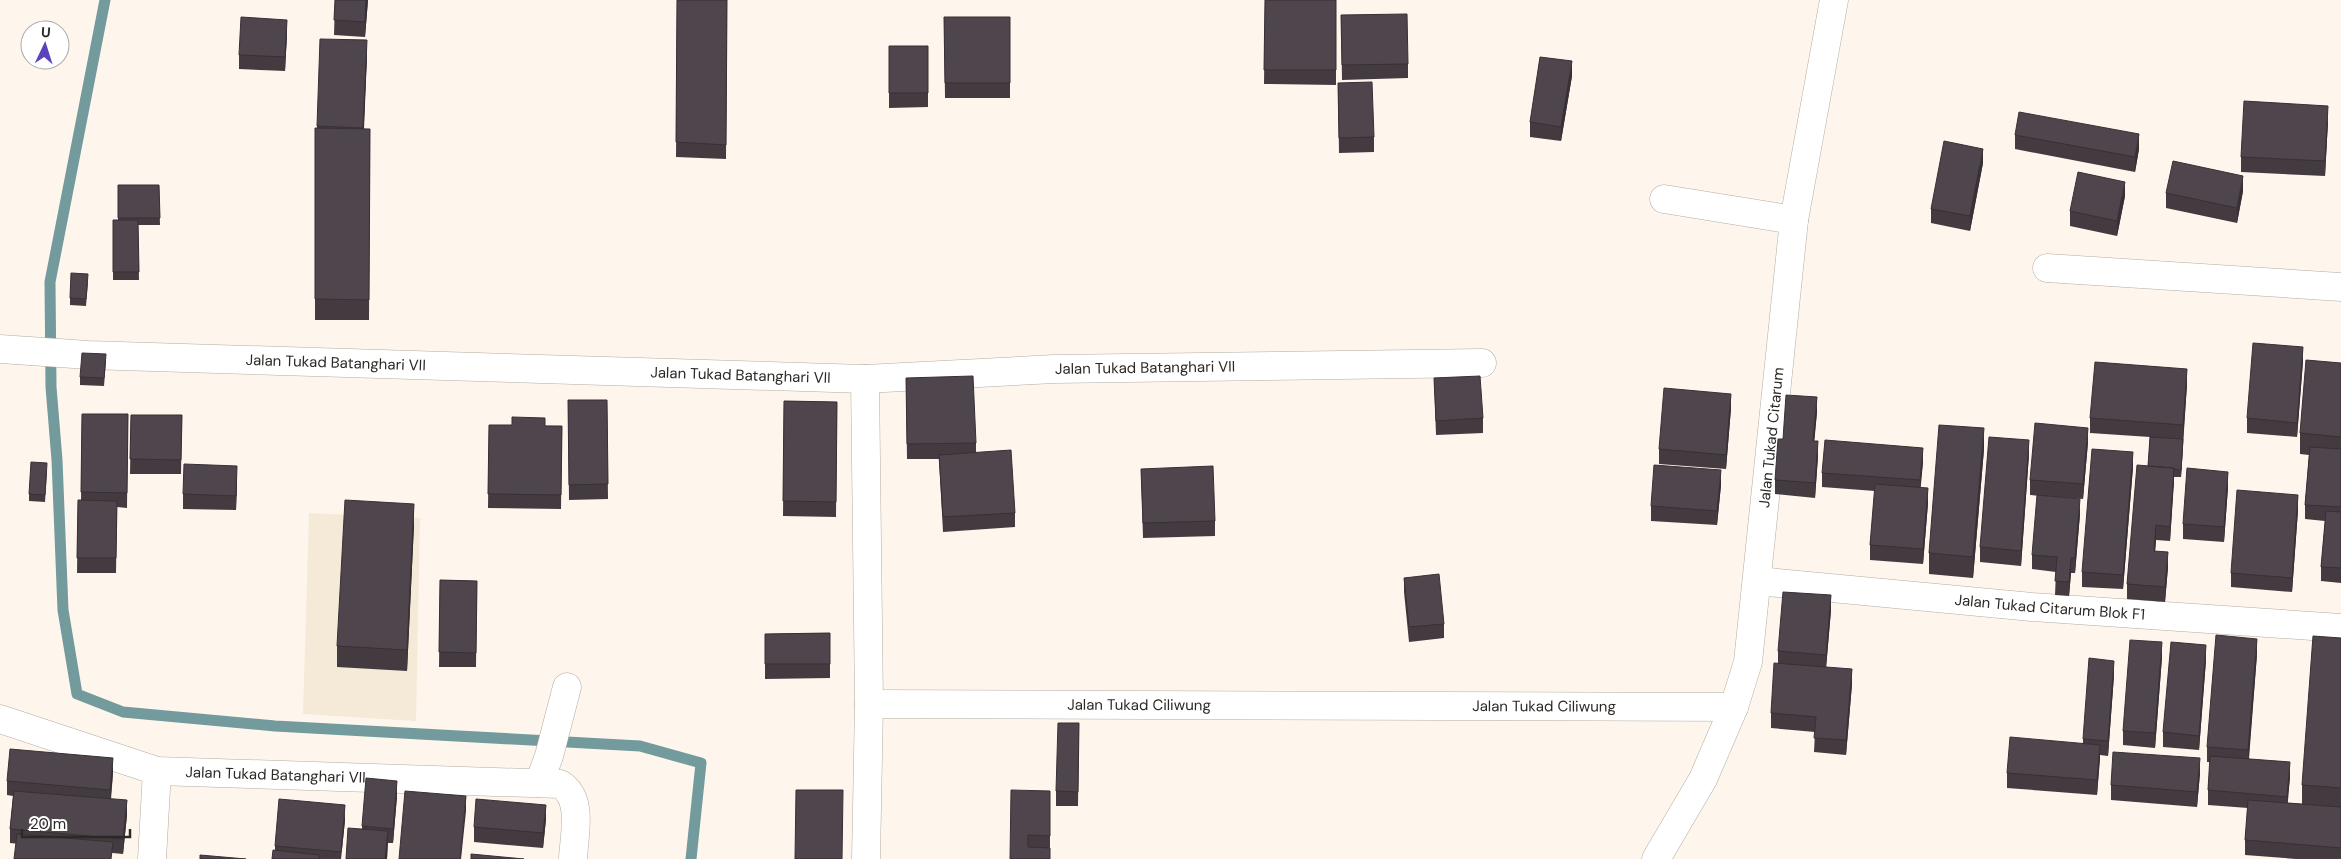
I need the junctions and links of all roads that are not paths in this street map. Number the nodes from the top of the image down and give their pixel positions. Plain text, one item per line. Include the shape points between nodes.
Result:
1 (1834, 0) edge
2 (1664, 199) dead end
3 (1794, 220) junction
4 (2047, 268) dead end
5 (2341, 287) edge
6 (0, 349) edge
7 (1482, 363) dead end
8 (865, 379) junction
9 (1757, 581) junction
10 (2341, 628) edge
11 (567, 687) dead end
12 (869, 704) junction
13 (1734, 707) junction
14 (0, 719) edge
15 (157, 771) junction
16 (550, 784) junction
17 (152, 859) edge
18 (572, 859) edge
19 (866, 859) edge
20 (1656, 859) edge

1 - 3 street, Jalan Tukad Citarum
2 - 3 street
3 - 9 street, Jalan Tukad Citarum
4 - 5 street
6 - 8 street, Jalan Tukad Batanghari VII via 88,355
7 - 8 street, Jalan Tukad Batanghari VII via 1054,369
8 - 12 street
9 - 10 street, Jalan Tukad Citarum Blok F1 via 2032,607
9 - 13 street, Jalan Tukad Citarum via 1748,662
11 - 16 street via 549,756
12 - 13 street, Jalan Tukad Ciliwung
12 - 19 street
13 - 20 street, Jalan Tukad Citarum via 1703,779
14 - 15 street, Jalan Tukad Batanghari VII
15 - 16 street, Jalan Tukad Batanghari VII
15 - 17 street
16 - 18 street via 569,789 574,800

